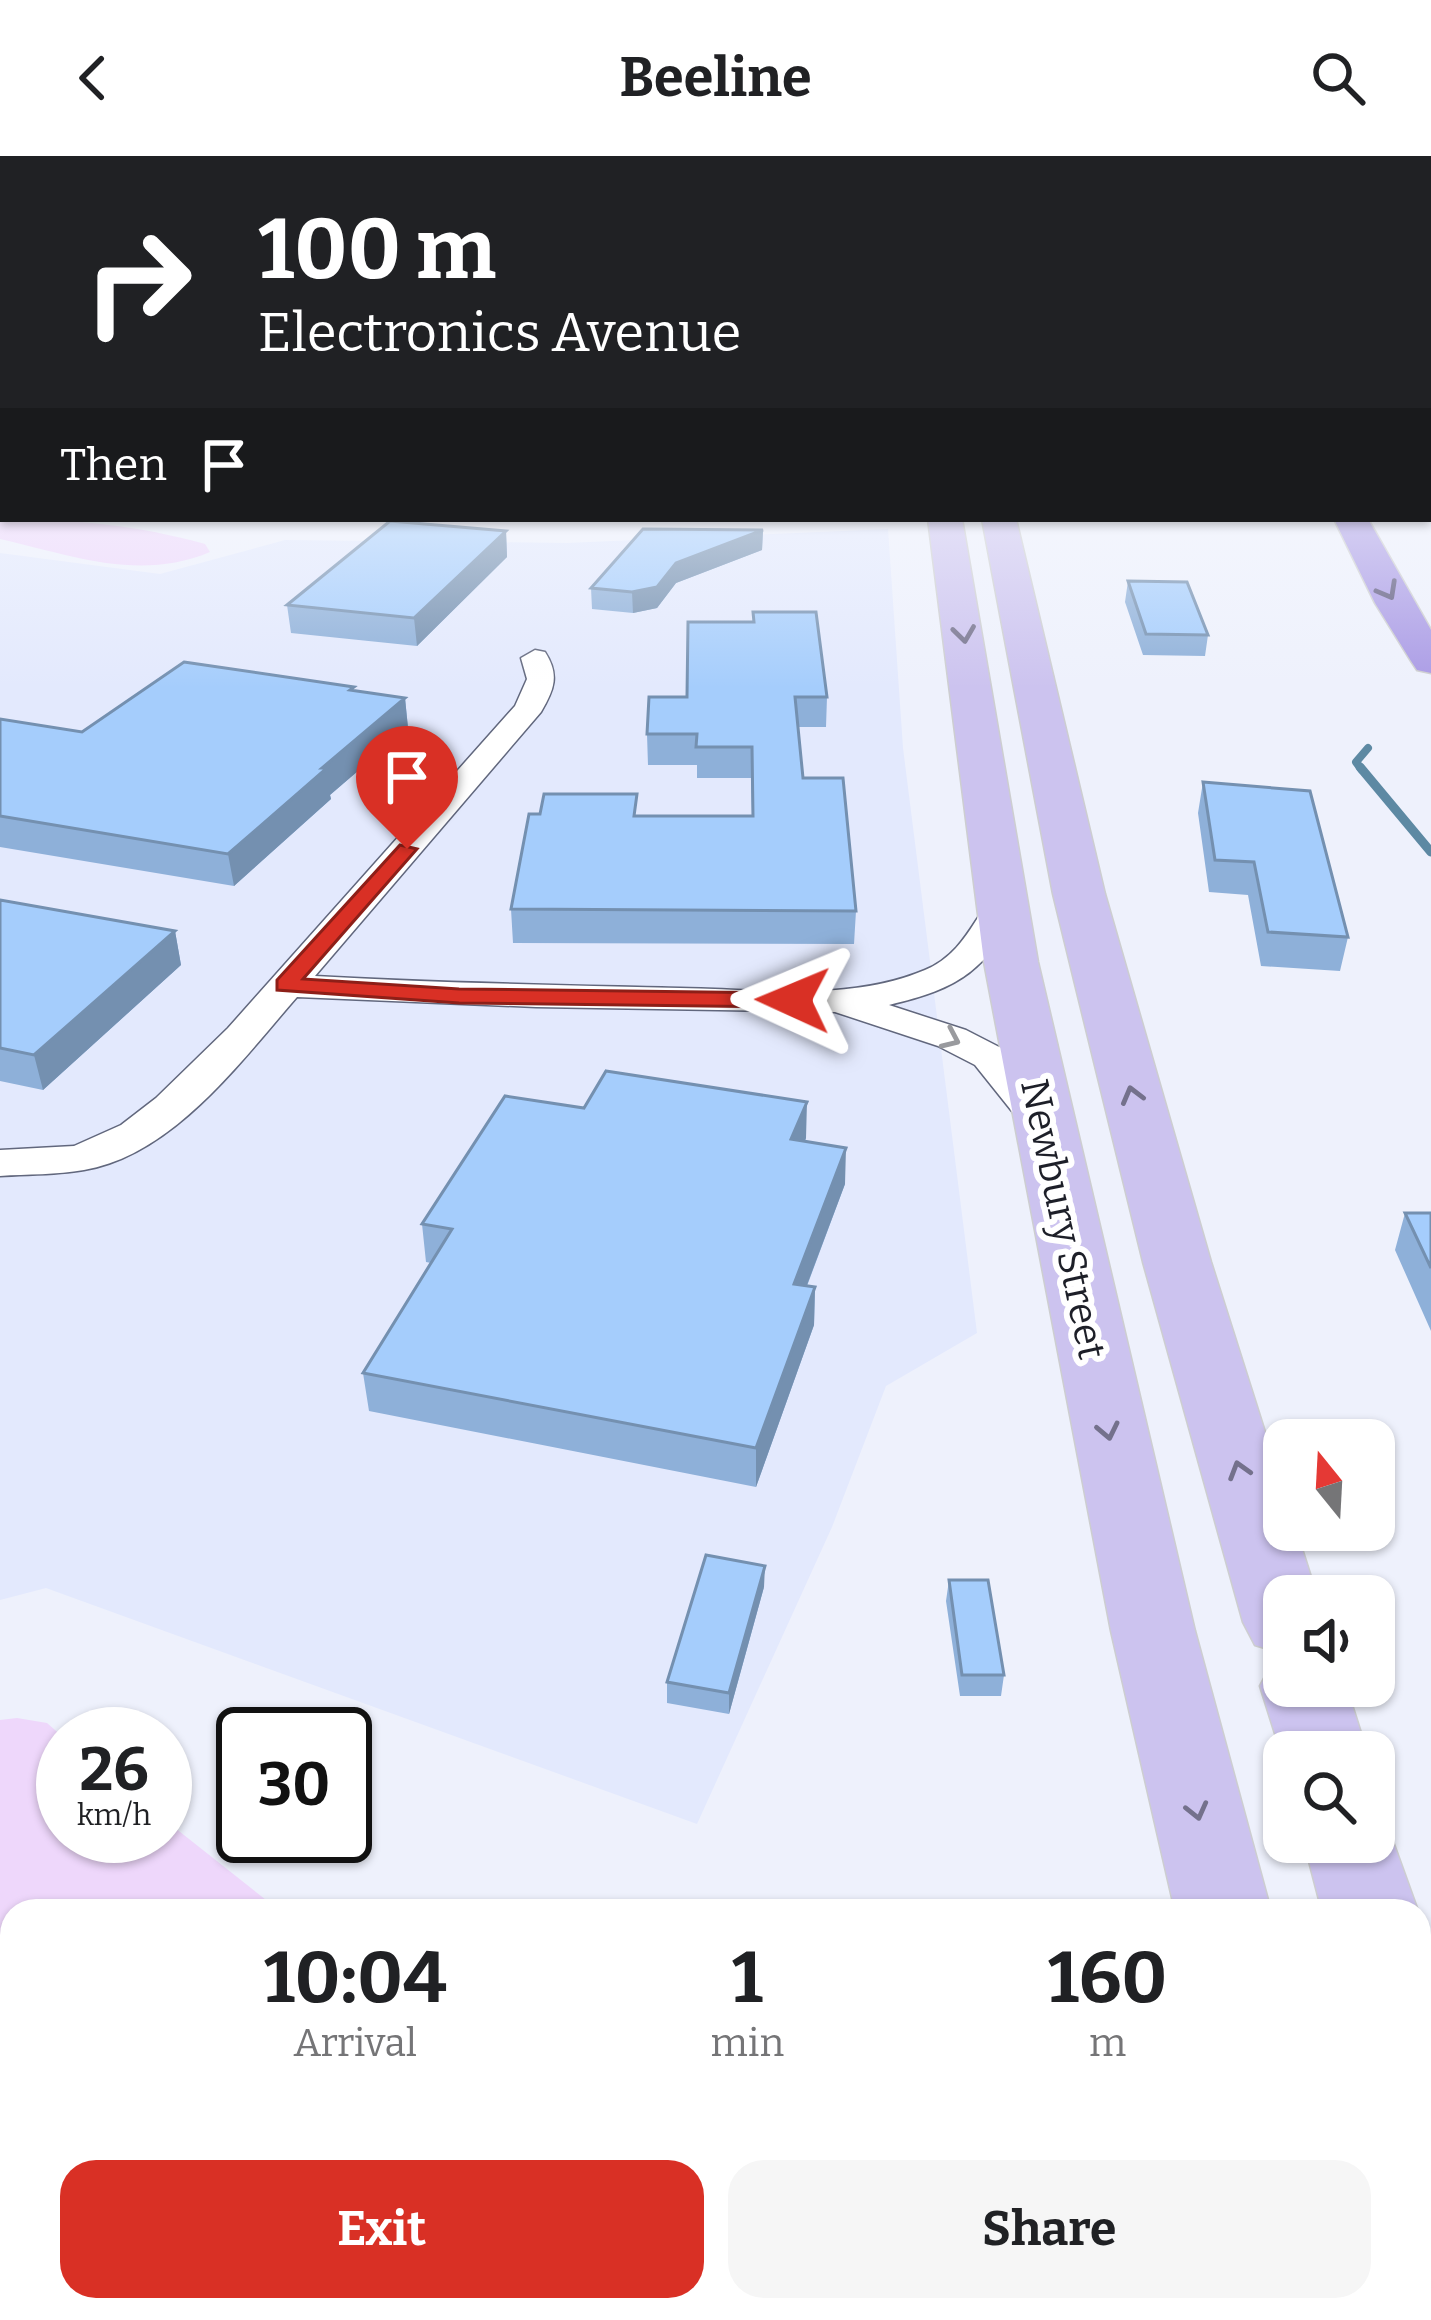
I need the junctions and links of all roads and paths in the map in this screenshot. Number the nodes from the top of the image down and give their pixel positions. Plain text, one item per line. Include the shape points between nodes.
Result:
1 (945, 522) edge
2 (1000, 522) edge
3 (1354, 522) edge
4 (535, 658) dead end
5 (1431, 661) edge
6 (1003, 905) junction
7 (285, 985) junction
8 (840, 1000) junction
9 (1043, 1123) junction
10 (0, 1163) edge
11 (1270, 1575) edge
12 (1356, 1863) edge
13 (1219, 1899) edge
14 (1367, 1899) edge

1 -> 6 main road, Newbury Street
11 -> 2 main road via 1079,894
3 -> 5 highway
4 - 7 street via 541,689 526,712
6 - 8 street via 975,957 954,970 913,987
6 - 9 main road, Newbury Street
7 - 8 street via 459,996
7 - 10 street via 136,1134 82,1158
8 -> 9 street via 988,1057
9 -> 13 main road, Newbury Street
12 - 14 main road

